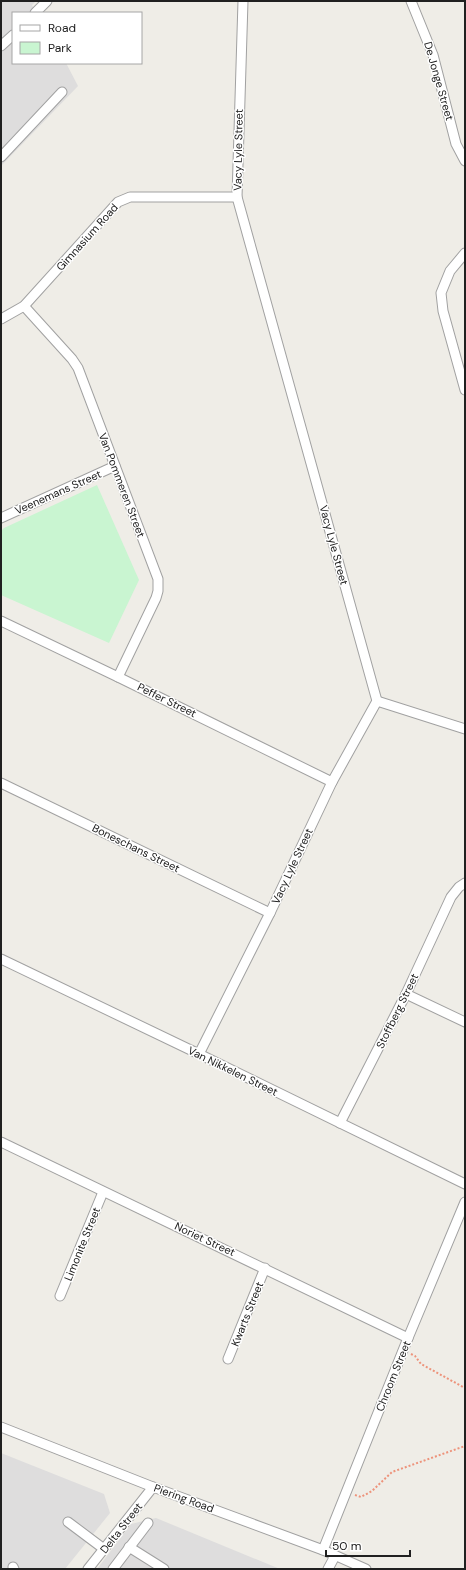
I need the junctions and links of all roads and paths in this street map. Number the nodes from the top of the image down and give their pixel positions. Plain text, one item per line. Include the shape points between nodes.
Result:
1 (47, 1) edge
2 (242, 1) edge
3 (411, 1) edge
4 (37, 11) edge
5 (12, 36) edge
6 (1, 46) edge
7 (62, 92) dead end
8 (1, 157) edge
9 (465, 161) edge
10 (237, 197) junction
11 (465, 253) edge
12 (24, 306) junction
13 (1, 319) edge
14 (465, 390) edge
15 (115, 466) junction
16 (1, 518) edge
17 (1, 621) edge
18 (118, 676) junction
19 (377, 701) junction
20 (465, 728) edge
21 (332, 782) junction
22 (1, 783) edge
23 (465, 883) edge
24 (270, 913) junction
25 (1, 959) edge
26 (406, 994) junction
27 (465, 1022) edge
28 (199, 1054) junction
29 (340, 1123) junction
30 (1, 1142) edge
31 (465, 1184) edge
32 (103, 1192) junction
33 (465, 1202) edge
34 (265, 1268) junction
35 (60, 1296) dead end
36 (408, 1338) junction
37 (403, 1351) junction
38 (228, 1359) dead end
39 (465, 1388) edge
40 (1, 1427) edge
41 (465, 1446) edge
42 (153, 1487) junction
43 (346, 1492) junction
44 (68, 1522) dead end
45 (148, 1523) dead end
46 (129, 1547) junction
47 (104, 1548) junction
48 (323, 1550) junction
49 (335, 1556) junction
50 (88, 1569) edge
51 (113, 1569) edge
52 (164, 1569) edge
53 (328, 1569) edge
54 (366, 1569) edge

1 - 4 street
2 - 10 street, Vacy Lyle Street
3 - 9 street, De Jonge Street via 433,55 456,144
5 - 6 street
7 - 8 street
10 - 12 street, Gimnasium Road via 124,198
10 - 19 street, Vacy Lyle Street
11 - 14 street via 450,270 442,294 443,311
12 - 13 street, Gimnasium Road
12 - 15 street, Van Pommeren Street via 78,368
15 - 16 street, Veenemans Street
15 - 18 street, Van Pommeren Street via 158,579 156,598
17 - 18 street, Peffer Street
18 - 21 street, Peffer Street
19 - 20 street
19 - 21 street, Vacy Lyle Street
21 - 24 street, Vacy Lyle Street
22 - 24 street, Boneschans Street
23 - 26 street, Stoffberg Street via 451,897
24 - 28 street, Vacy Lyle Street
25 - 28 street, Van Nikkelen Street
26 - 27 street
26 - 29 street, Stoffberg Street
28 - 29 street, Van Nikkelen Street
29 - 31 street, Van Nikkelen Street
30 - 32 street, Noriet Street
32 - 34 street, Noriet Street
32 - 35 street, Limonite Street
33 - 36 street, Chroom Street
34 - 36 street, Noriet Street
34 - 38 street, Kwarts Street
36 - 37 street, Chroom Street
37 - 39 path via 415,1356 420,1364
37 - 43 street, Chroom Street
40 - 42 street, Piering Road
41 - 43 path via 392,1472 372,1491 361,1497
42 - 47 street, Delta Street
42 - 48 street, Piering Road
43 - 48 street, Chroom Street
44 - 47 street
45 - 46 street
46 - 51 street
46 - 52 street
47 - 50 street, Delta Street
48 - 49 street, Piering Road
49 - 53 street
49 - 54 street, Piering Road

